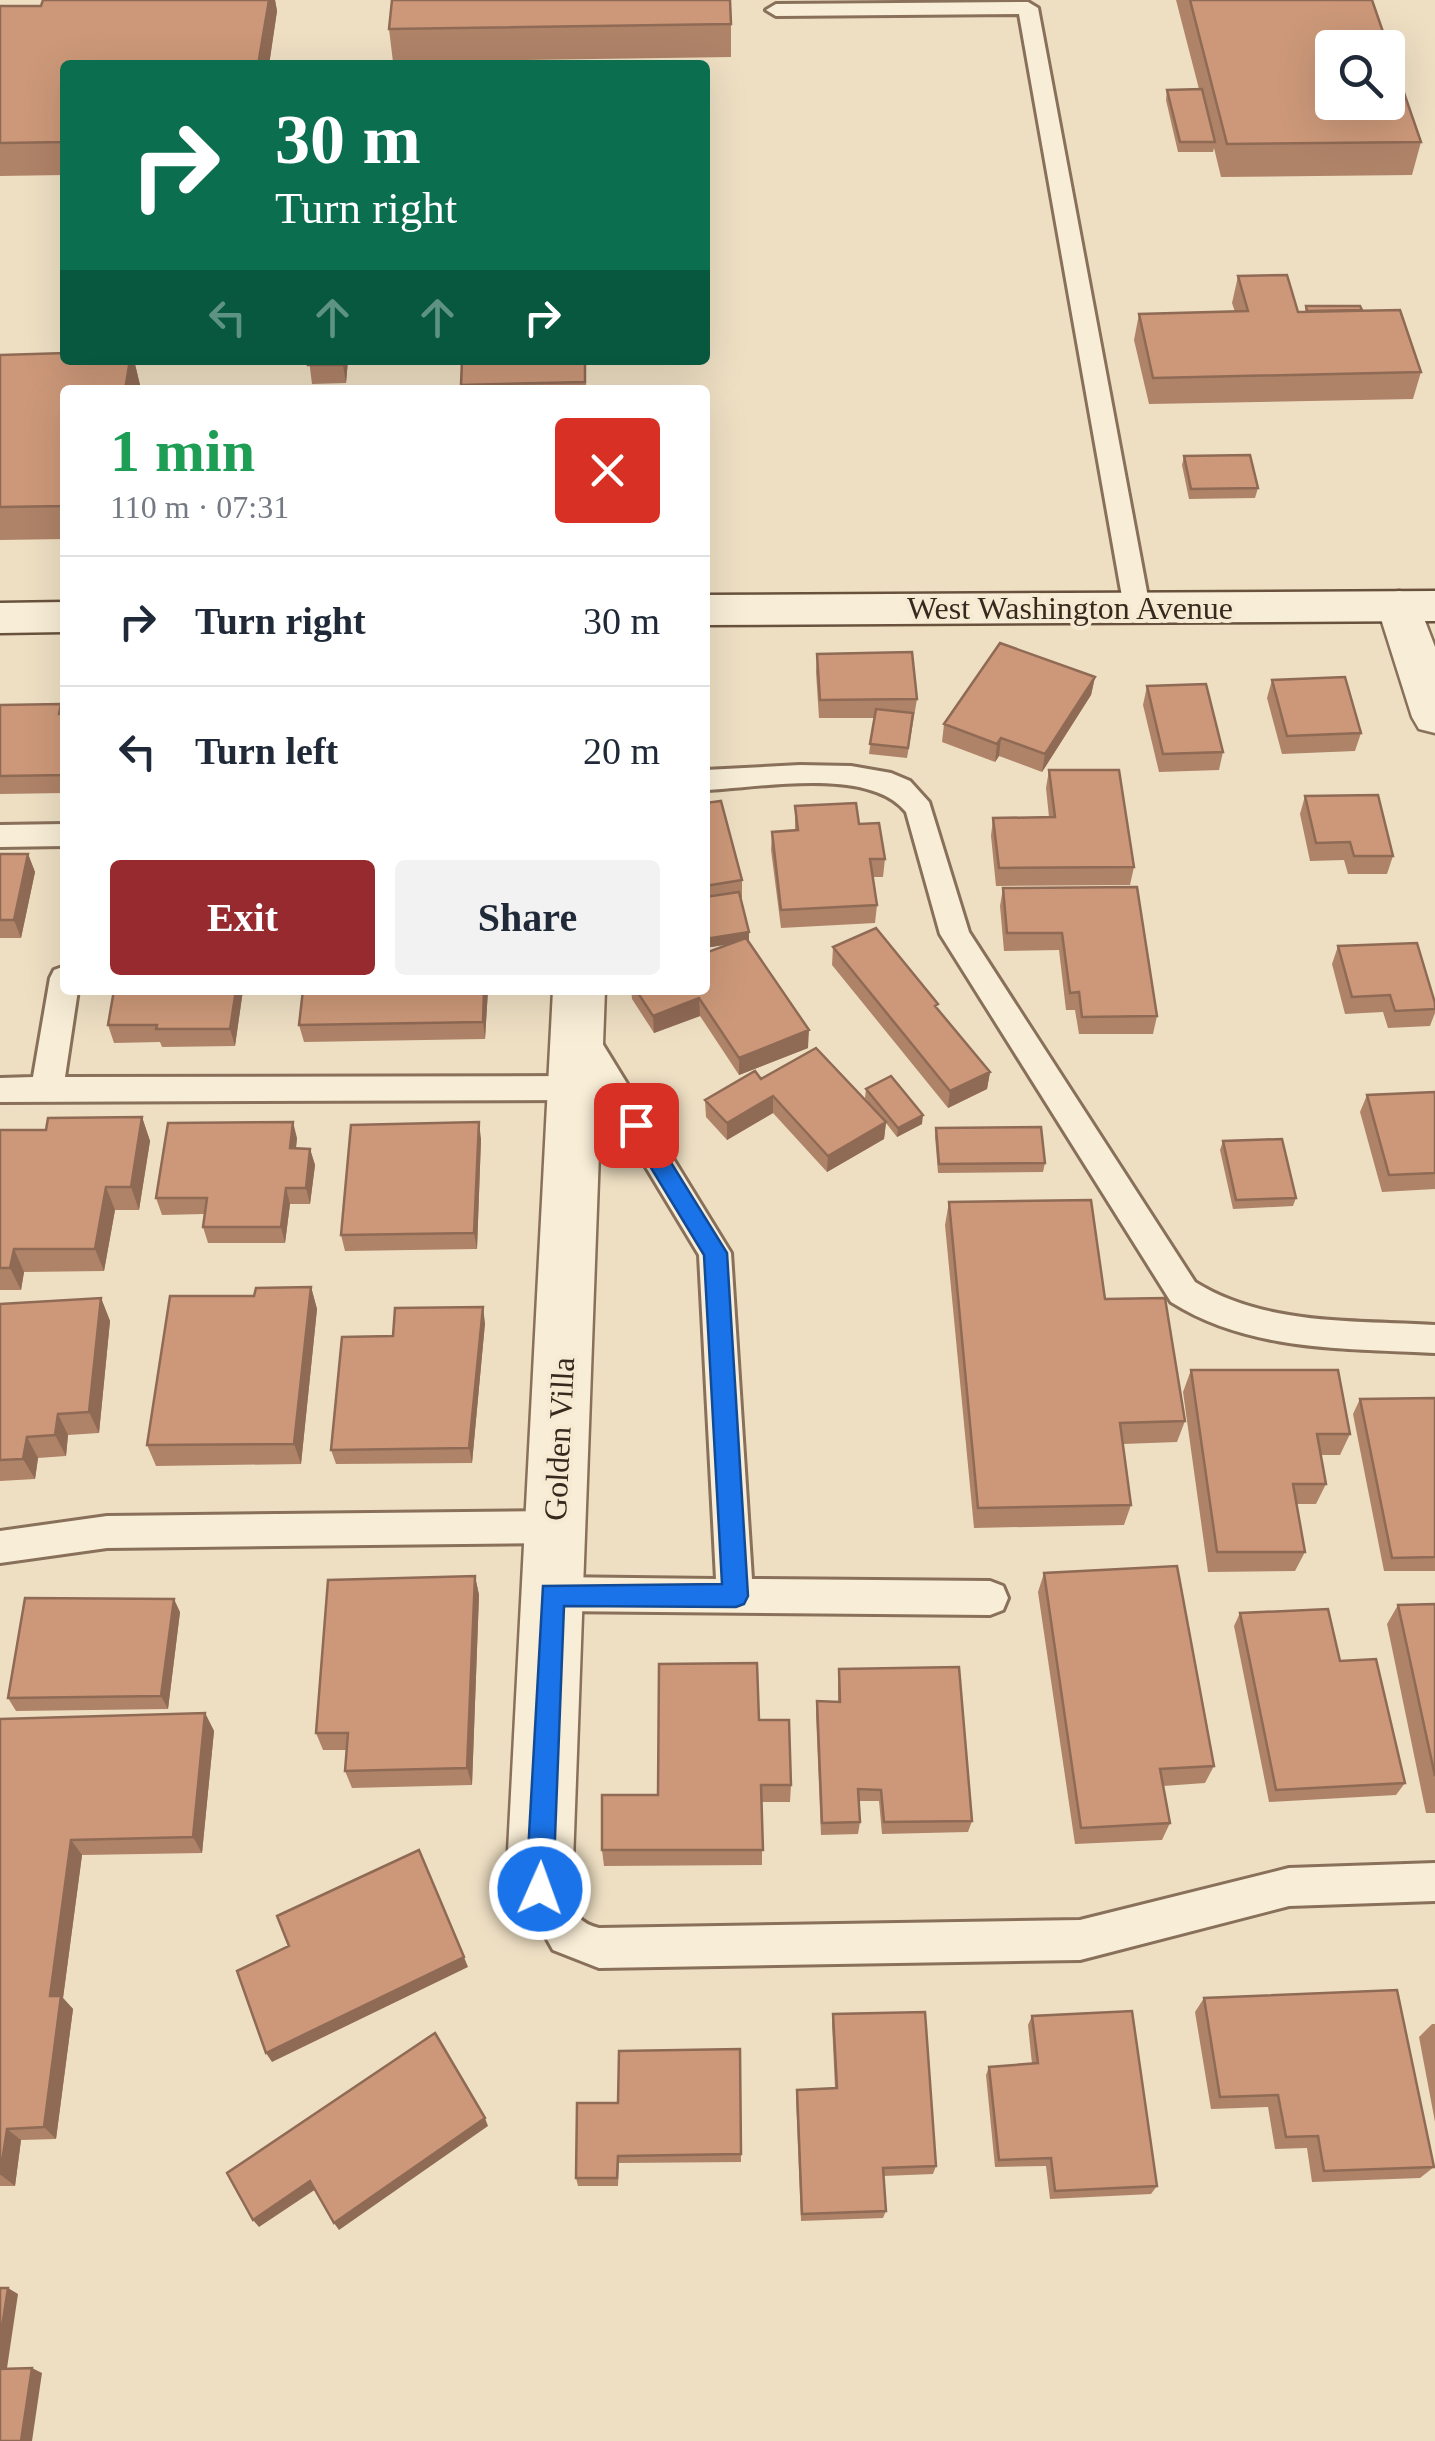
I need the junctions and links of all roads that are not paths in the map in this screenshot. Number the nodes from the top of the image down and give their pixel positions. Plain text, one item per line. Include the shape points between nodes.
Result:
1 (1028, 4) edge
2 (776, 10) dead end
3 (1417, 606) edge
4 (1137, 608) junction
5 (710, 610) edge
6 (60, 617) edge
7 (0, 618) edge
8 (1435, 717) edge
9 (710, 780) edge
10 (60, 835) edge
11 (0, 836) edge
12 (62, 995) edge
13 (578, 1010) edge
14 (574, 1088) junction
15 (47, 1089) junction
16 (0, 1090) edge
17 (1435, 1339) edge
18 (555, 1527) junction
19 (0, 1547) edge
20 (552, 1594) junction
21 (736, 1596) junction
22 (990, 1598) dead end
23 (1435, 1882) edge
24 (540, 1889) joint

1 - 2 lane
1 - 4 lane
3 - 4 street, West Washington Avenue
3 - 8 street
4 - 5 street, West Washington Avenue
6 - 7 street
9 - 17 lane via 857,777 906,792 919,809 955,934 1183,1292 1202,1308 1274,1325
10 - 11 lane
12 - 15 lane
13 - 14 street, Golden Villa
13 - 21 lane via 715,1253
14 - 15 lane
14 - 18 street, Golden Villa
15 - 16 lane
18 - 19 lane via 107,1532
18 - 20 street, Golden Villa
20 - 21 lane
20 - 24 street, Golden Villa
21 - 22 lane
23 - 24 lane via 1289,1887 1080,1940 599,1948 576,1945 559,1930

